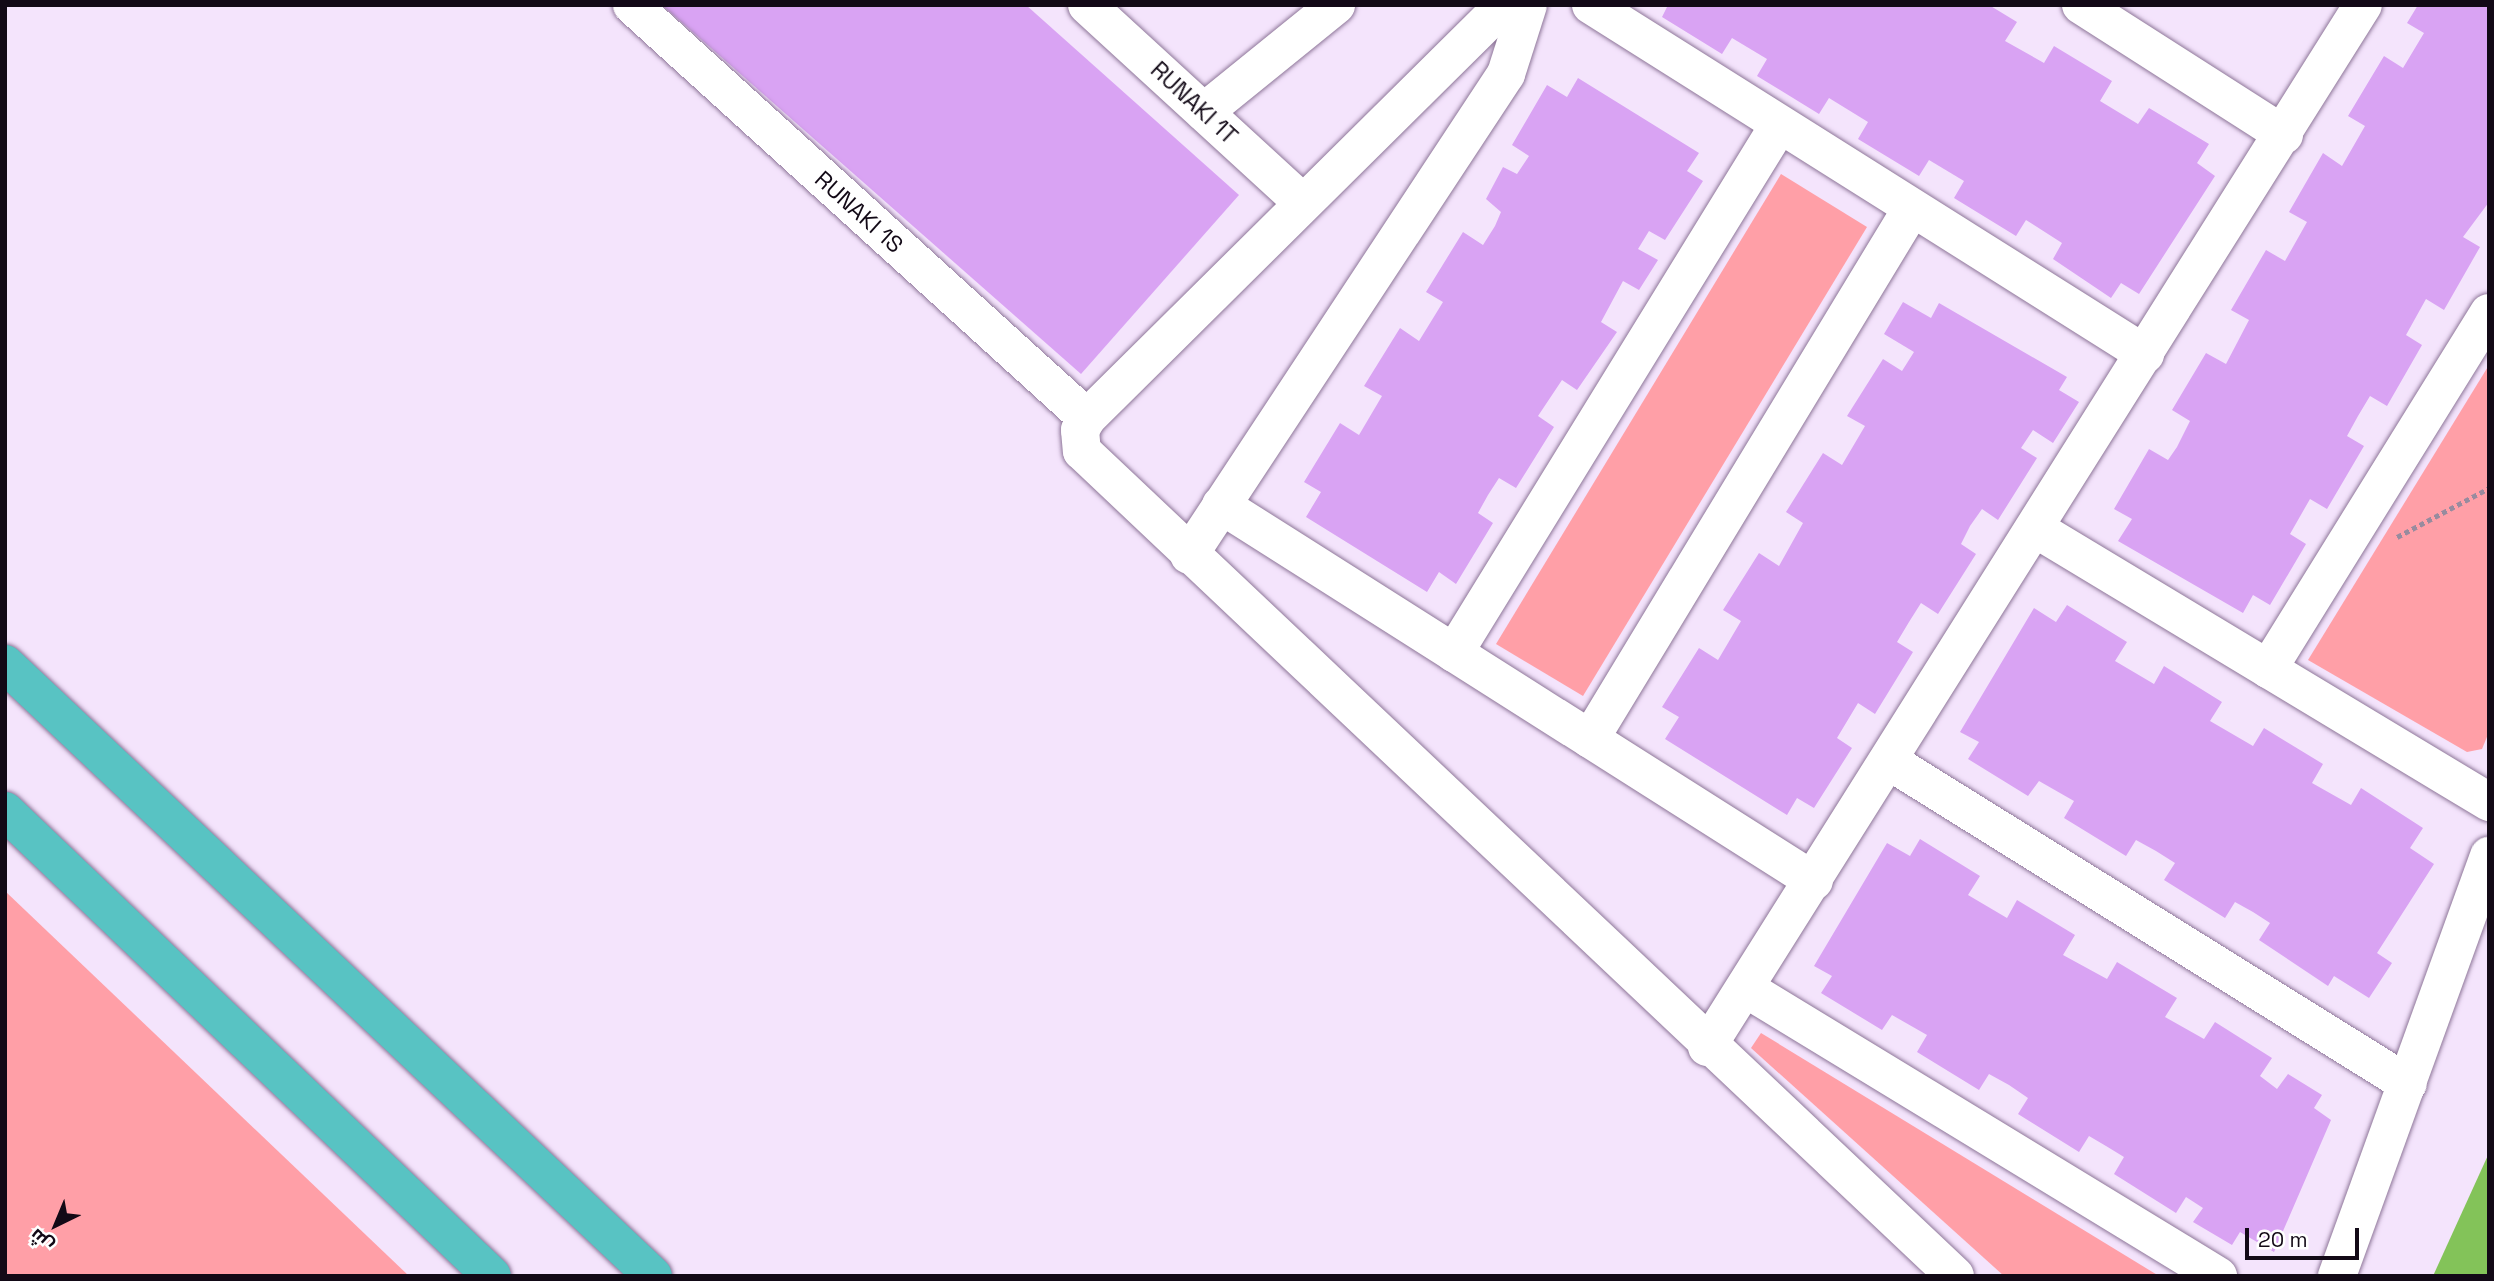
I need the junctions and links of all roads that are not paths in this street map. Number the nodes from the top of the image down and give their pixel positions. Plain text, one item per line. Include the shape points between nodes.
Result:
1 (632, 5) edge
2 (1087, 5) edge
3 (1336, 5) edge
4 (1504, 5) edge
5 (1528, 5) edge
6 (1591, 5) edge
7 (2081, 5) edge
8 (2363, 5) edge
9 (1204, 112) junction
10 (1779, 125) junction
11 (2284, 135) junction
12 (1301, 201) junction
13 (1912, 208) junction
14 (2489, 313) edge
15 (2145, 354) junction
16 (1087, 418) junction
17 (1222, 505) junction
18 (2036, 528) junction
19 (1188, 555) junction
20 (1454, 653) junction
21 (5, 664) edge
22 (2268, 669) junction
23 (1590, 739) junction
24 (1889, 761) junction
25 (2489, 802) edge
26 (5, 811) edge
27 (2489, 856) edge
28 (1814, 881) junction
29 (1745, 988) junction
30 (1707, 1047) junction
31 (2408, 1084) junction
32 (492, 1276) edge
33 (653, 1276) edge
34 (1955, 1276) edge
35 (2218, 1276) edge
36 (2337, 1276) edge

1 - 16 street, RUNAKI 1S
2 - 9 street, RUNAKI 1T
3 - 9 street
4 - 12 street
5 - 17 street via 1506,74
6 - 10 street
7 - 11 street
8 - 11 street
9 - 12 street, RUNAKI 1T
10 - 13 street
10 - 20 street
11 - 15 street
12 - 16 street
13 - 15 street
13 - 23 street
14 - 22 street
15 - 18 street
16 - 19 street via 1079,442 1089,463
17 - 19 street
17 - 20 street
18 - 22 street
18 - 24 street
19 - 30 street
20 - 23 street
21 - 33 highway
22 - 25 street
23 - 28 street
24 - 28 street
24 - 31 street
26 - 32 highway
27 - 31 street
28 - 29 street
29 - 30 street
29 - 35 street
30 - 34 street
31 - 36 street

